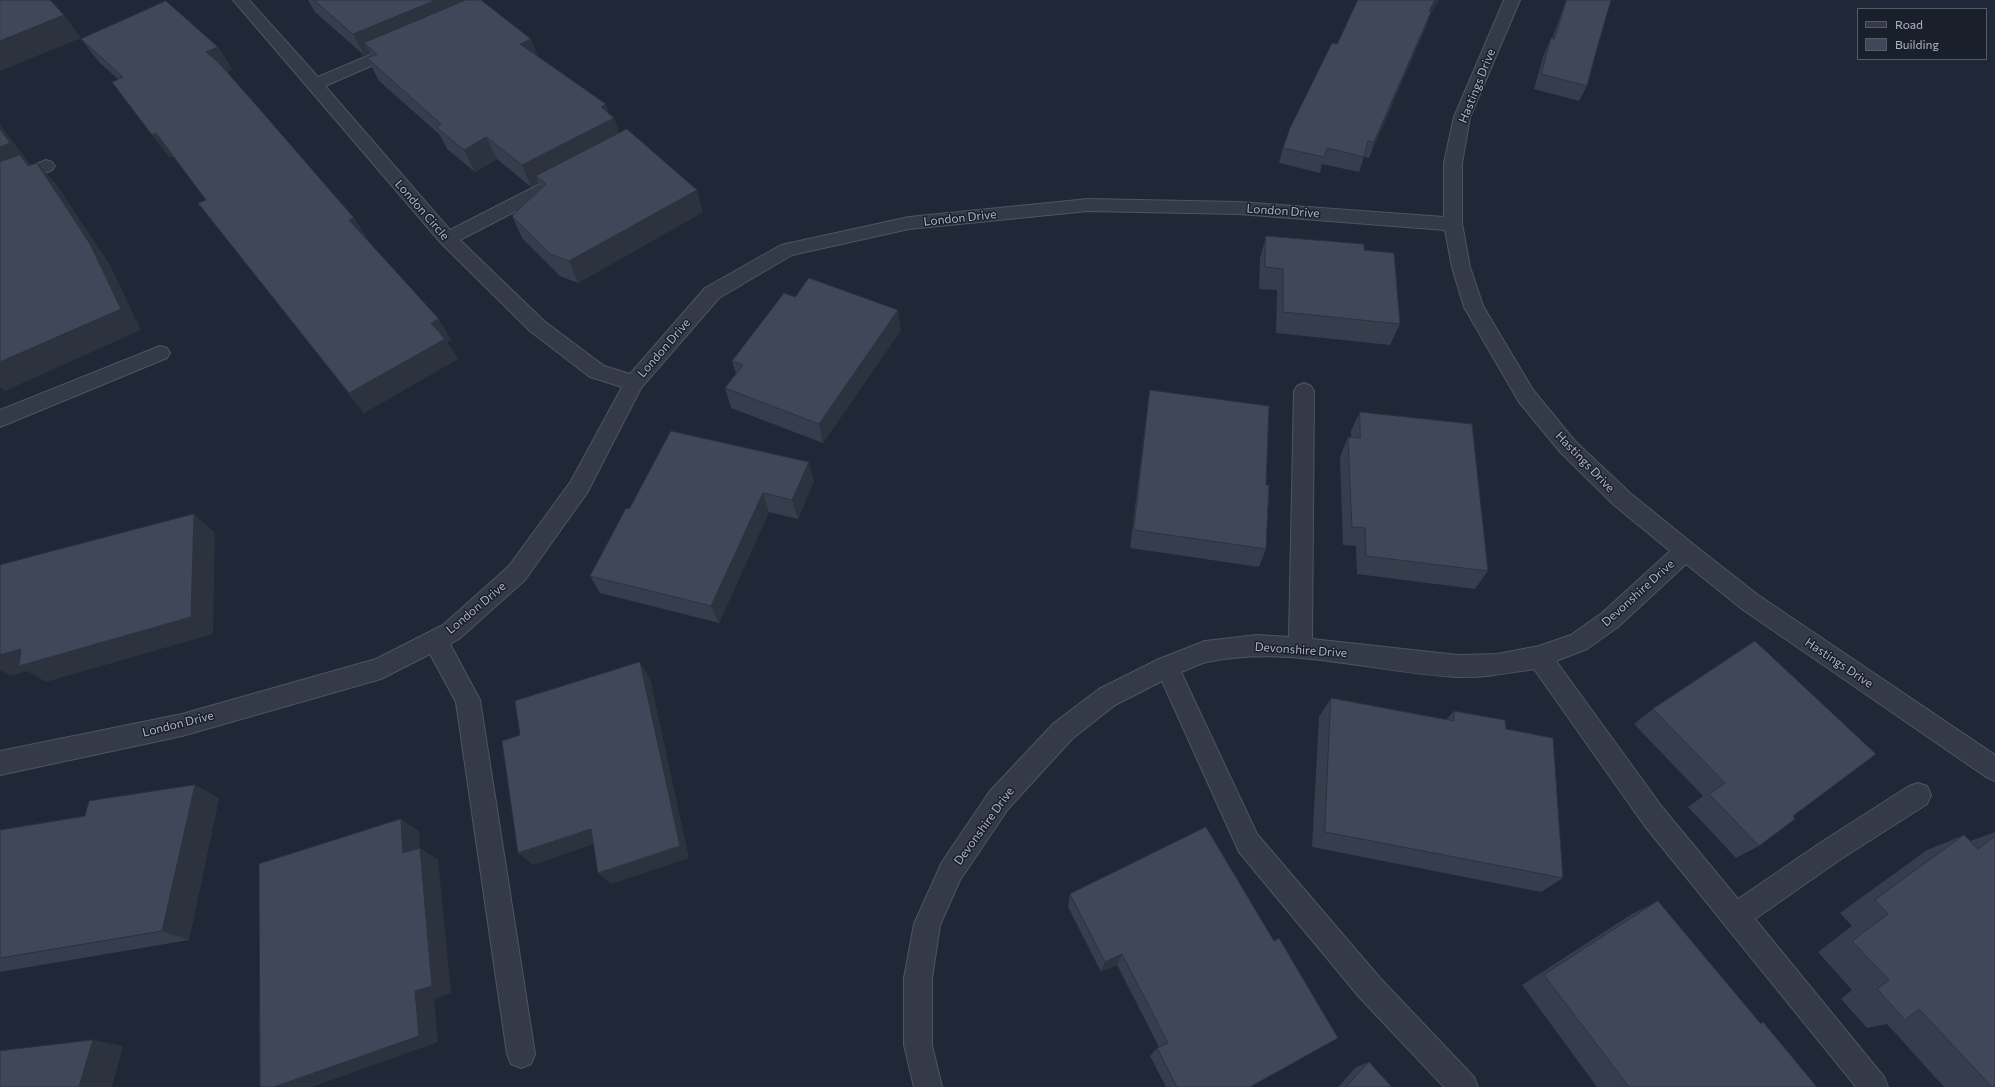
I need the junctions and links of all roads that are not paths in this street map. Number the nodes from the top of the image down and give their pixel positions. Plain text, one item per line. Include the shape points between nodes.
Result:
1 (241, 0) edge
2 (1512, 0) edge
3 (408, 44) edge
4 (315, 84) junction
5 (46, 166) dead end
6 (575, 174) edge
7 (0, 186) edge
8 (1452, 224) junction
9 (447, 239) junction
10 (160, 353) dead end
11 (634, 383) junction
12 (1304, 391) dead end
13 (0, 419) edge
14 (1685, 551) junction
15 (435, 640) junction
16 (1300, 648) junction
17 (1539, 657) junction
18 (1167, 667) junction
19 (0, 763) edge
20 (1995, 769) edge
21 (1918, 795) dead end
22 (1735, 917) junction
23 (521, 1054) dead end
24 (928, 1087) edge
25 (1464, 1087) edge
26 (1874, 1087) edge

1 - 4 street, London Circle
2 - 8 street, Hastings Drive via 1462,117 1453,163
3 - 4 street
4 - 9 street, London Circle
5 - 7 street
6 - 9 street
8 - 11 street, London Drive via 1239,208 1088,205 909,224 787,250 718,289
8 - 14 street, Hastings Drive via 1461,267 1474,308 1526,396 1574,452 1622,499
9 - 11 street, London Circle via 537,326 597,372
10 - 13 street
11 - 15 street, London Drive via 579,488 517,573 451,632
12 - 16 street
14 - 17 street, Devonshire Drive via 1610,620 1579,642
14 - 20 street, Hastings Drive via 1750,602
15 - 19 street, London Drive via 381,668 228,712 182,725
15 - 23 street via 468,700
16 - 17 street, Devonshire Drive via 1458,666 1497,665
16 - 18 street, Devonshire Drive via 1257,645 1205,652
17 - 22 street via 1653,816
18 - 24 street, Devonshire Drive via 1107,698 1063,731 1000,800 951,871 927,924 918,978 918,1045
18 - 25 street via 1248,842 1370,988
21 - 22 street
22 - 26 street

